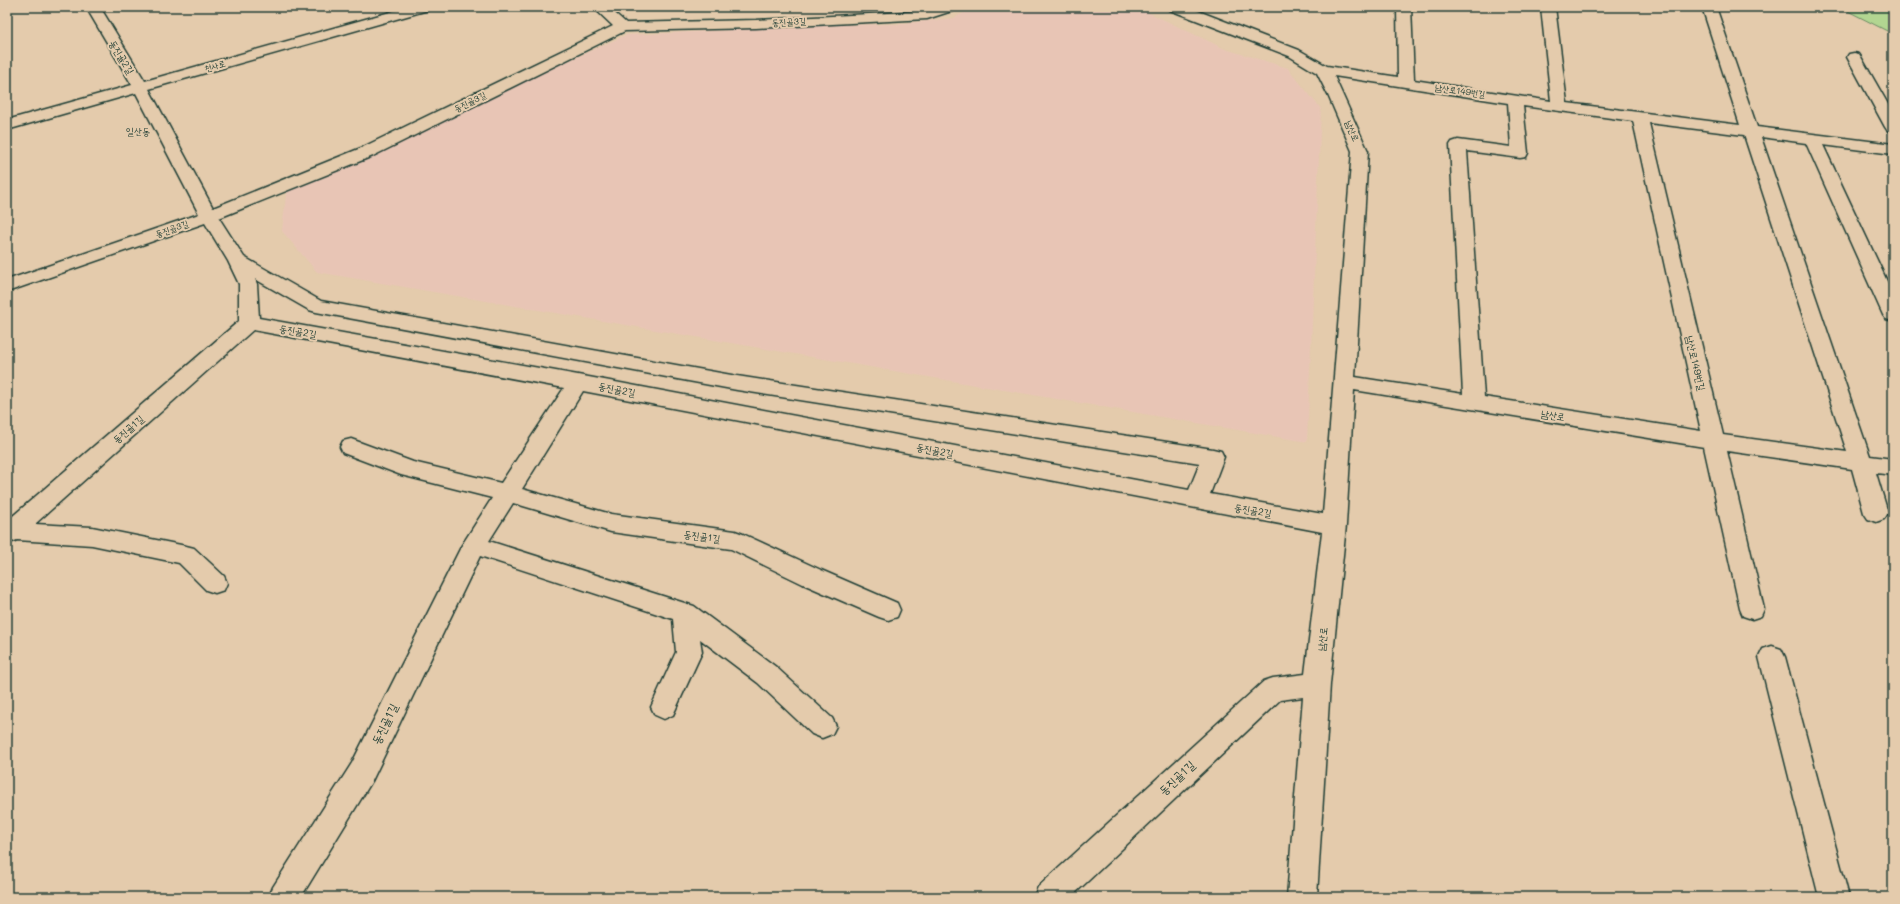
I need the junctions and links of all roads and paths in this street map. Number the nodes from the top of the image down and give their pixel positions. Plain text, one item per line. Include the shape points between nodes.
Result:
1 (93, 7) edge
2 (423, 7) edge
3 (600, 7) edge
4 (914, 7) edge
5 (950, 7) edge
6 (1175, 7) edge
7 (1404, 7) edge
8 (1548, 7) edge
9 (1709, 7) edge
10 (927, 15) junction
11 (622, 27) junction
12 (1854, 57) dead end
13 (1323, 70) junction
14 (1406, 83) junction
15 (141, 88) junction
16 (1515, 99) junction
17 (1560, 107) junction
18 (1640, 117) junction
19 (7, 126) edge
20 (1893, 127) edge
21 (1751, 130) junction
22 (1812, 138) junction
23 (1893, 149) edge
24 (209, 216) junction
25 (237, 261) junction
26 (7, 286) edge
27 (1893, 314) edge
28 (249, 323) junction
29 (578, 382) junction
30 (1345, 382) junction
31 (1474, 402) junction
32 (1714, 441) junction
33 (351, 447) dead end
34 (1861, 462) junction
35 (1893, 467) edge
36 (506, 493) junction
37 (1196, 500) junction
38 (1876, 513) dead end
39 (1334, 525) junction
40 (9, 533) edge
41 (474, 545) junction
42 (215, 584) dead end
43 (1752, 609) dead end
44 (888, 610) dead end
45 (685, 613) junction
46 (1772, 657) dead end
47 (1317, 684) junction
48 (664, 707) dead end
49 (822, 726) dead end
50 (284, 897) edge
51 (1049, 897) edge
52 (1302, 897) edge
53 (1834, 897) edge

1 - 15 street, 동진골2길
2 - 15 street, 천사로
3 - 11 street
4 - 10 street
5 - 10 street, 동진골3길
6 - 13 street via 1294,53
7 - 14 street
8 - 17 street
9 - 21 street
10 - 11 street, 동진골3길 via 756,24
11 - 24 street, 동진골3길 via 367,152
12 - 20 street
13 - 14 street, 남산로149번길
13 - 30 street, 남산로 via 1360,151
14 - 16 street, 남산로149번길
15 - 19 street, 천사로
15 - 24 street, 동진골2길
16 - 17 street, 남산로149번길
16 - 31 street via 1520,153 1458,145
17 - 18 street, 남산로149번길
18 - 21 street, 남산로149번길
18 - 32 street, 남산로149번길
21 - 22 street, 남산로149번길
21 - 34 street
22 - 23 street, 남산로149번길
22 - 27 street
24 - 25 street, 동진골2길
24 - 26 street, 동진골3길
25 - 28 street, 동진골2길 via 248,284
25 - 37 street via 316,306 737,383 1213,457
28 - 29 street, 동진골2길
28 - 40 street, 동진골1길
29 - 36 street, 동진골1길
29 - 37 street, 동진골2길
30 - 31 street, 남산로
30 - 39 street, 남산로
31 - 32 street, 남산로
32 - 34 street, 남산로
32 - 43 street, 남산로149번길
33 - 36 street, 동진골1길 via 409,469
34 - 35 street, 남산로
34 - 38 street
36 - 41 street, 동진골1길
36 - 44 street, 동진골1길 via 611,523 735,540 812,578
37 - 39 street, 동진골2길
39 - 47 street, 남산로
40 - 42 street via 92,536 186,555
41 - 45 street
41 - 50 street, 동진골1길 via 362,772
45 - 48 street via 689,652
45 - 49 street via 767,675
46 - 53 street
47 - 51 street, 동진골1길 via 1273,690
47 - 52 street, 남산로

